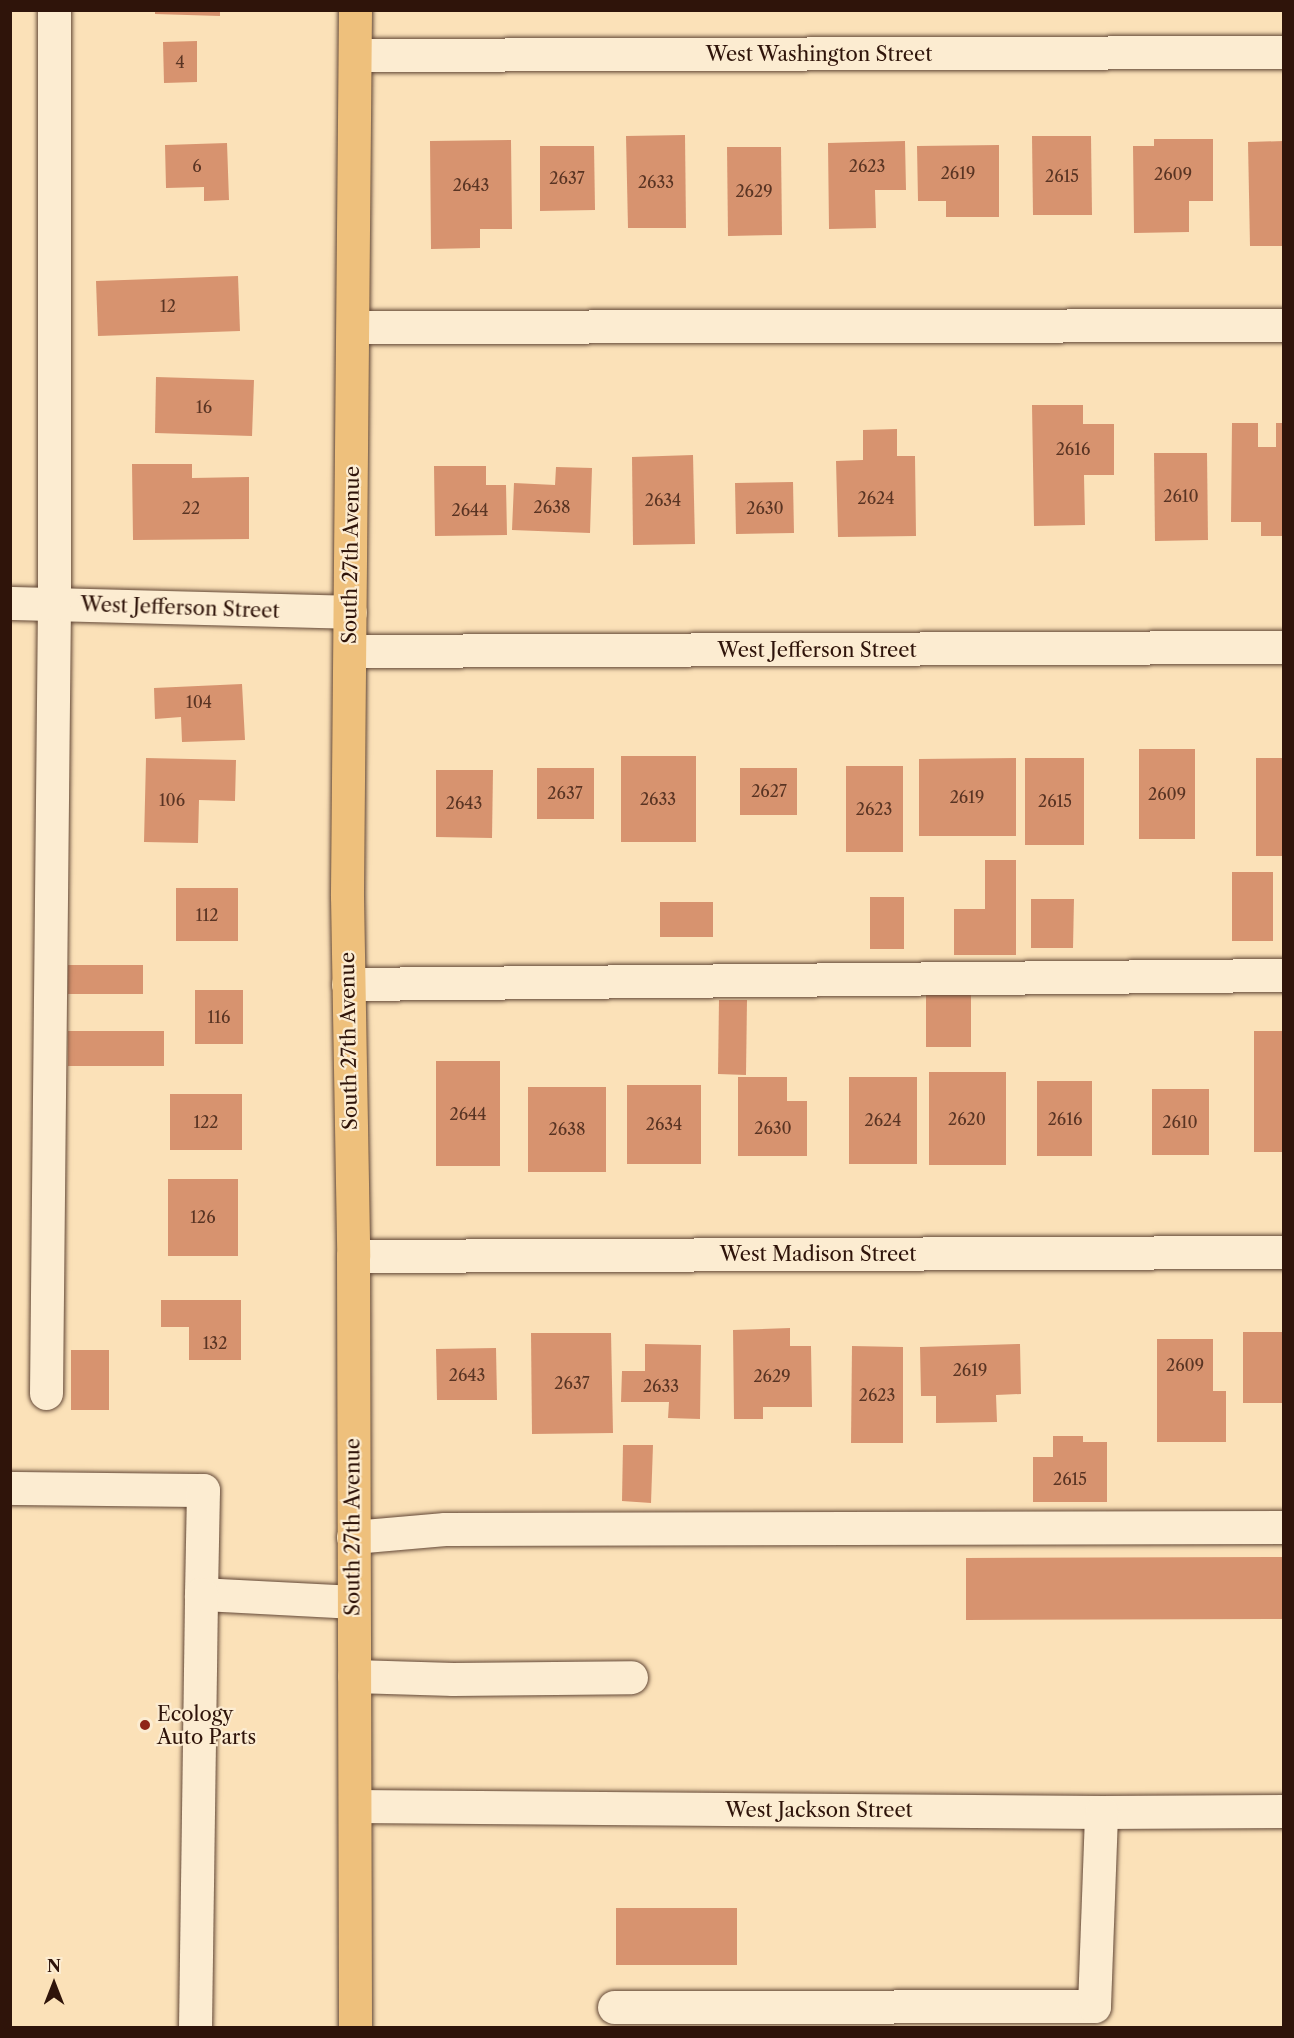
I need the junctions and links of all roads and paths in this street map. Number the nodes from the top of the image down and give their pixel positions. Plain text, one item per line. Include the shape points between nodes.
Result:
1 (54, 10) edge
2 (355, 10) edge
3 (1284, 52) edge
4 (355, 55) junction
5 (1284, 325) edge
6 (353, 327) junction
7 (10, 603) edge
8 (54, 604) junction
9 (350, 612) junction
10 (1284, 647) edge
11 (350, 651) junction
12 (1284, 975) edge
13 (348, 984) junction
14 (1284, 1252) edge
15 (352, 1256) junction
16 (46, 1393) dead end
17 (10, 1488) edge
18 (1284, 1527) edge
19 (353, 1537) junction
20 (201, 1594) junction
21 (353, 1602) junction
22 (354, 1676) junction
23 (631, 1677) dead end
24 (355, 1806) junction
25 (1284, 1811) edge
26 (1101, 1812) junction
27 (614, 2007) dead end
28 (195, 2028) edge
29 (356, 2028) edge

1 - 8 street
2 - 4 main road, South 27th Avenue
3 - 4 street, West Washington Street
4 - 6 main road, South 27th Avenue
5 - 6 street
6 - 9 main road, South 27th Avenue
7 - 8 street, West Jefferson Street
8 - 9 street, West Jefferson Street
8 - 16 street
9 - 11 main road, South 27th Avenue
10 - 11 street, West Jefferson Street
11 - 13 main road, South 27th Avenue
12 - 13 street
13 - 15 main road, South 27th Avenue
14 - 15 street, West Madison Street
15 - 19 main road, South 27th Avenue
17 - 20 street via 203,1490
18 - 19 street via 445,1529
19 - 21 main road, South 27th Avenue
20 - 21 street
20 - 28 street
21 - 22 main road, South 27th Avenue
22 - 23 street
22 - 24 main road, South 27th Avenue
24 - 26 street, West Jackson Street
24 - 29 main road, South 27th Avenue
25 - 26 street, West Jackson Street
26 - 27 street via 1094,2006

